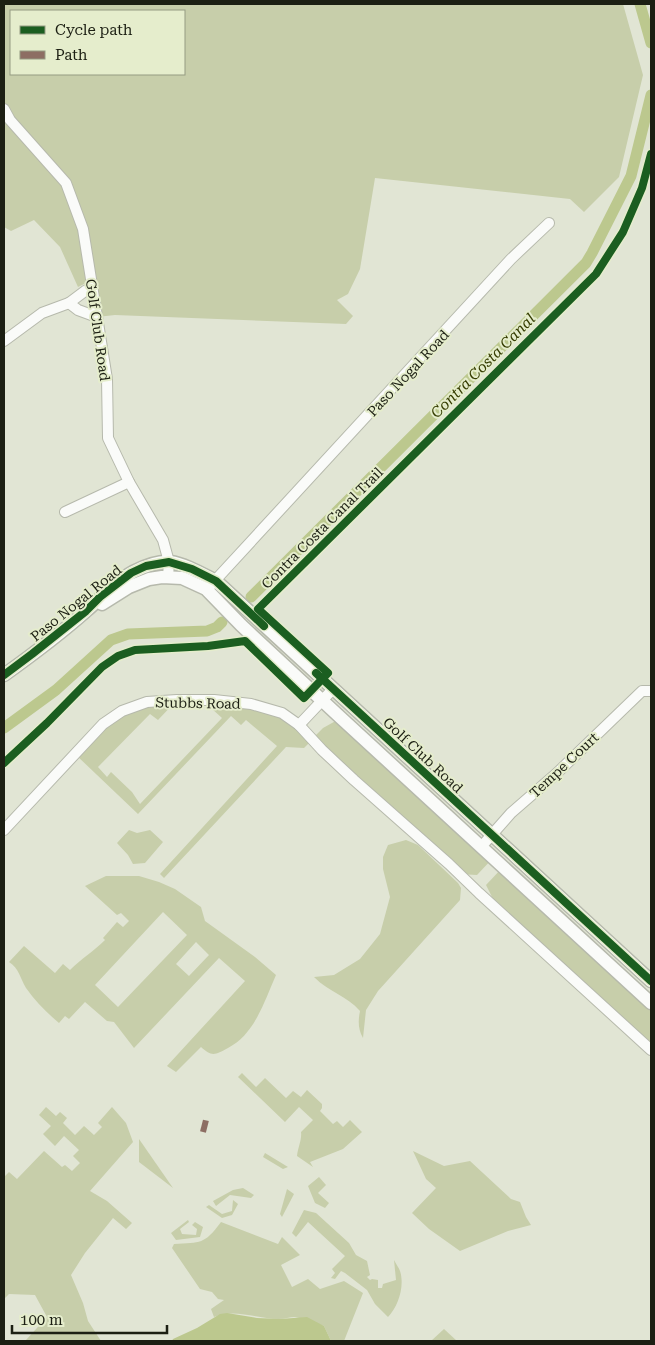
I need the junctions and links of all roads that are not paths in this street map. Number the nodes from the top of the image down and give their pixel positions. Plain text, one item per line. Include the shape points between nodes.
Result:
1 (4, 110) edge
2 (549, 223) dead end
3 (93, 288) junction
4 (69, 303) junction
5 (97, 317) junction
6 (4, 340) edge
7 (129, 482) junction
8 (65, 512) dead end
9 (169, 562) junction
10 (168, 577) junction
11 (211, 585) junction
12 (86, 611) junction
13 (241, 626) joint
14 (4, 675) edge
15 (333, 689) junction
16 (651, 691) edge
17 (323, 701) junction
18 (300, 725) junction
19 (4, 830) edge
20 (492, 835) junction
21 (481, 847) junction
22 (651, 981) edge
23 (651, 1003) edge
24 (651, 1050) edge

1 - 3 street, Golf Club Road via 66,183 83,229
2 - 11 street, Paso Nogal Road via 511,260
3 - 4 street
3 - 5 street, Golf Club Road
4 - 5 street
4 - 6 street via 42,313
5 - 7 street, Golf Club Road via 107,379 108,438
7 - 8 street
7 - 9 street, Golf Club Road via 163,540
9 - 10 street, Golf Club Road
9 - 11 street, Golf Club Road via 192,569
9 - 12 street, Paso Nogal Road via 146,566 131,573
10 - 11 street, Paso Nogal Road
10 - 12 street, Paso Nogal Road via 149,579 129,587
11 - 13 street, Paso Nogal Road
11 - 15 street, Golf Club Road
12 - 14 street, Paso Nogal Road
13 - 17 street, Golf Club Road
15 - 17 street
15 - 20 street, Golf Club Road
16 - 20 street, Tempe Court via 642,691 511,813
17 - 18 street
17 - 21 street, Golf Club Road
18 - 19 street, Stubbs Road via 282,713 251,704 214,700 146,702 122,711 103,724
18 - 24 street, Stubbs Road via 348,775
20 - 21 street, Tempe Court
20 - 22 street, Golf Club Road
21 - 23 street, Golf Club Road

